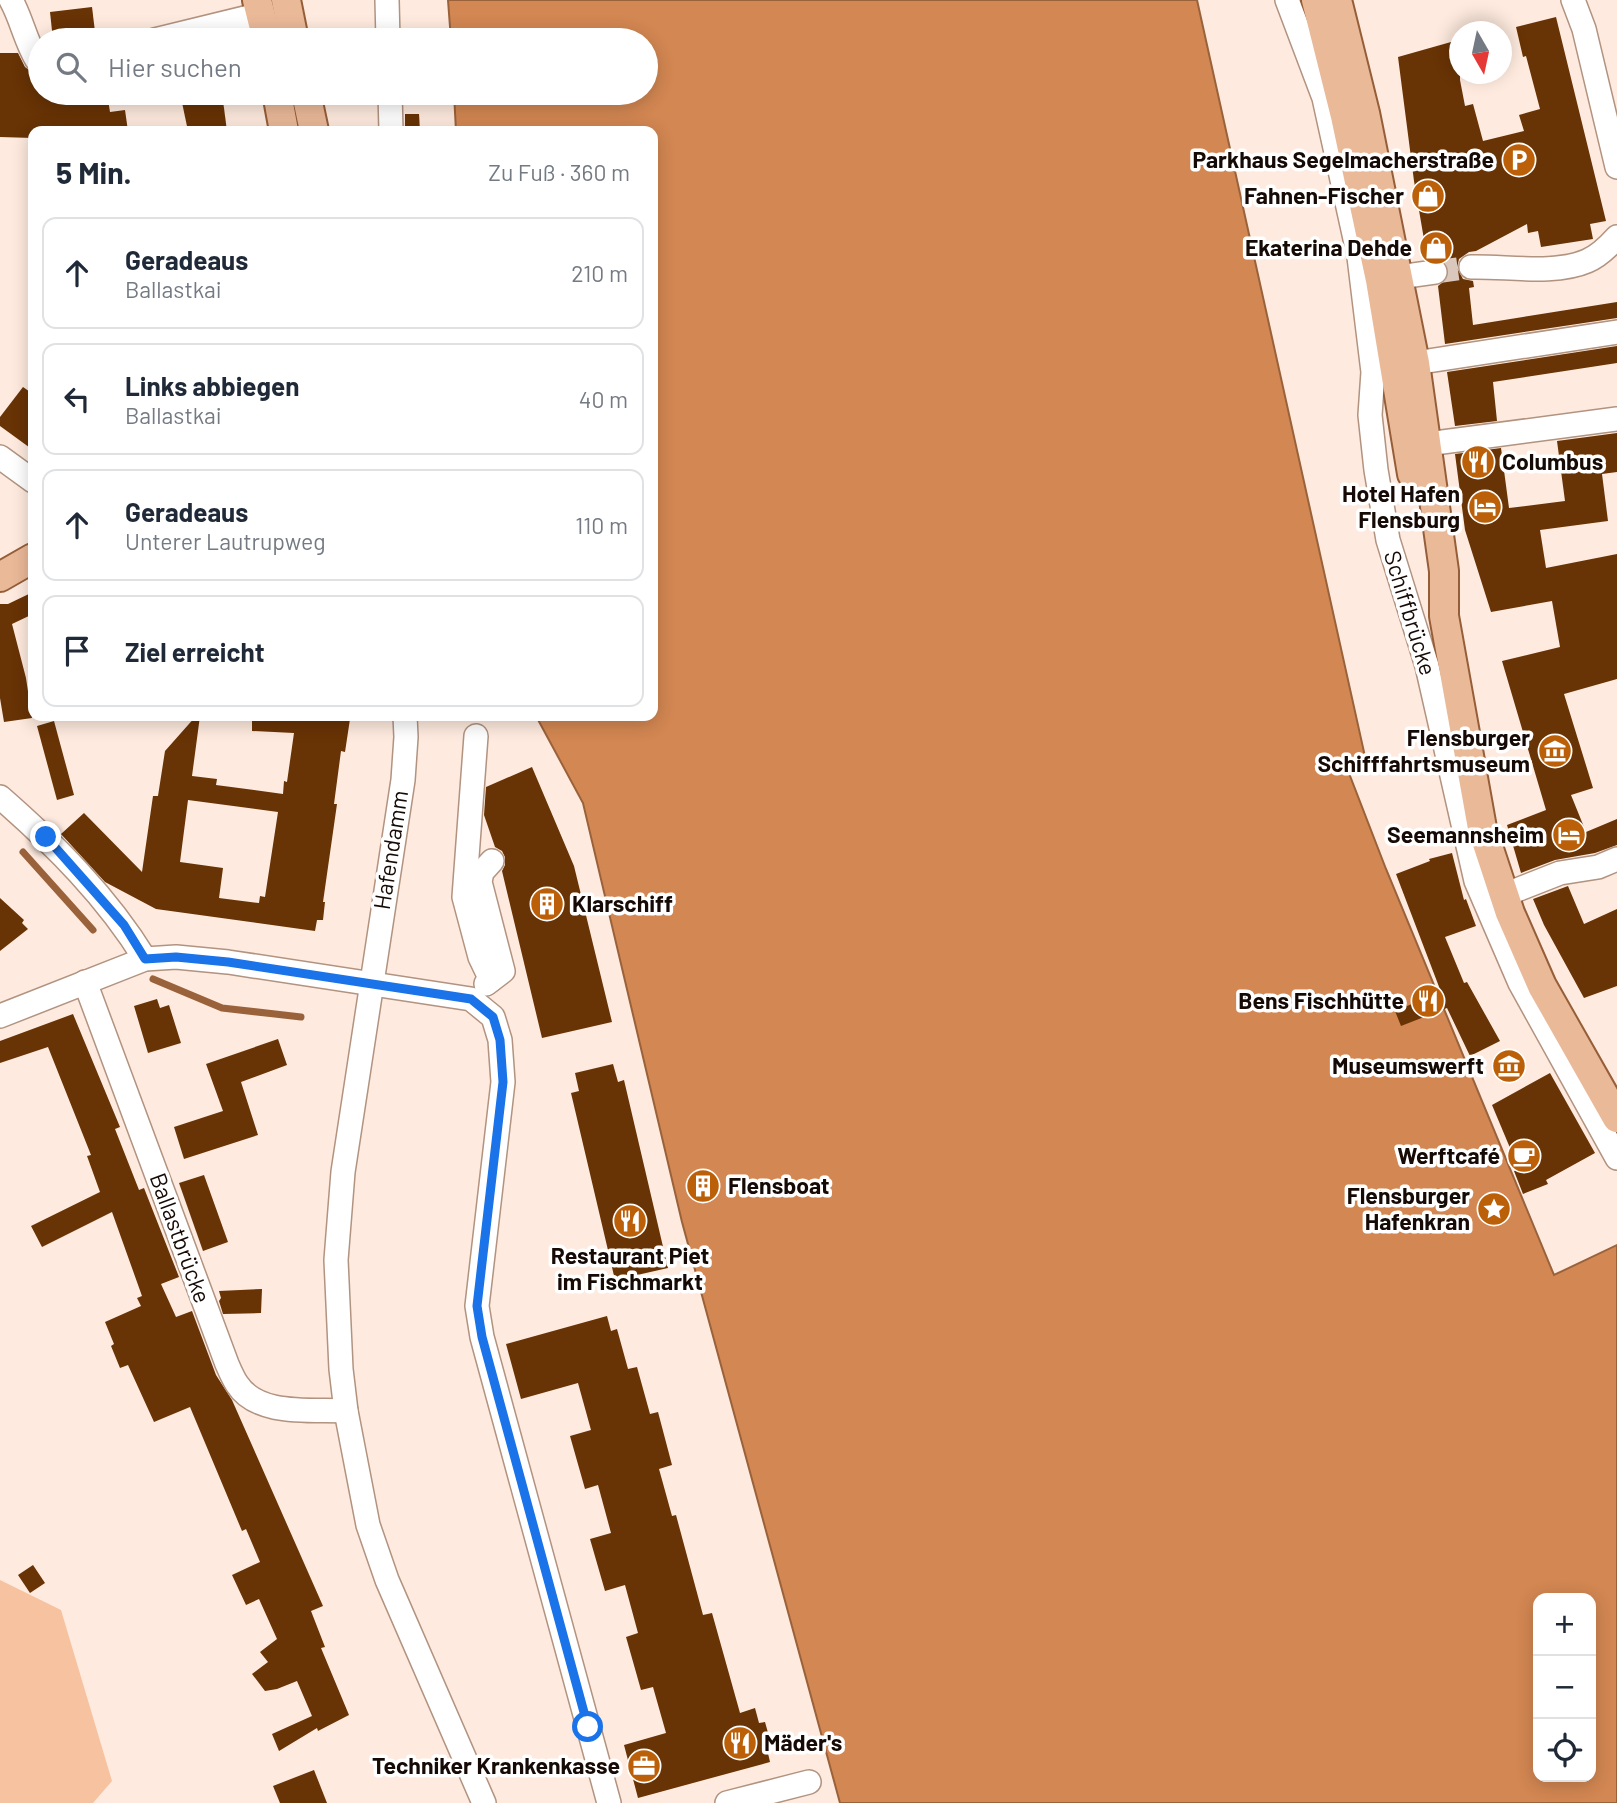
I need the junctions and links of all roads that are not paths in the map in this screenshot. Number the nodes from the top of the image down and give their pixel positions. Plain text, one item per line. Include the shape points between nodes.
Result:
1 (11, 0) edge
2 (286, 0) edge
3 (387, 0) edge
4 (1287, 0) edge
5 (1315, 0) edge
6 (1337, 0) edge
7 (1573, 0) edge
8 (262, 18) edge
9 (213, 28) edge
10 (292, 28) edge
11 (388, 28) edge
12 (28, 45) edge
13 (279, 105) edge
14 (309, 105) edge
15 (390, 105) edge
16 (283, 126) edge
17 (313, 126) edge
18 (391, 126) edge
19 (1617, 167) edge
20 (1617, 237) edge
21 (1471, 267) tunnel mouth
22 (1435, 272) tunnel mouth
23 (1399, 277) junction
24 (1617, 332) edge
25 (1415, 363) junction
26 (1617, 419) edge
27 (1417, 446) junction
28 (0, 457) edge
29 (28, 477) edge
30 (28, 561) edge
31 (0, 577) edge
32 (405, 721) edge
33 (475, 736) dead end
34 (0, 797) edge
35 (1617, 859) edge
36 (492, 861) dead end
37 (1504, 895) junction
38 (145, 959) junction
39 (491, 980) junction
40 (85, 982) junction
41 (370, 984) junction
42 (471, 999) junction
43 (0, 1016) edge
44 (1617, 1118) edge
45 (1617, 1158) edge
46 (346, 1411) junction
47 (809, 1782) dead end
48 (484, 1803) edge
49 (609, 1803) edge
50 (727, 1803) edge

1 - 12 street
2 - 10 main road
3 - 11 street
4 - 45 street, Schiffbrücke via 1324,99 1359,257 1373,372 1370,415 1388,540 1427,666 1476,881 1520,983
5 - 27 main road, Schiffbrücke
6 - 23 main road, Schiffbrücke
7 - 19 street
8 - 9 street
13 - 16 main road
14 - 17 main road
15 - 18 street
20 - 21 street via 1585,262 1553,267
22 - 23 street
23 - 25 main road, Schiffbrücke
24 - 25 street
25 - 27 main road, Schiffbrücke
26 - 27 street
27 - 37 main road, Schiffbrücke via 1444,571 1444,616 1482,828
28 - 29 street
30 - 31 main road
32 - 41 street, Hafendamm via 403,780
33 - 39 street via 464,897
34 - 38 street via 46,837 124,925
35 - 37 street via 1560,873
36 - 39 street via 480,882 503,971
37 - 44 main road, Schiffbrücke via 1542,986
38 - 40 street
38 - 41 street via 228,962
39 - 42 street
40 - 43 street
40 - 46 street, Ballastbrücke via 237,1385 250,1397 276,1408
41 - 42 street
41 - 46 street via 343,1172 336,1260
42 - 49 street via 493,1017 503,1082 477,1306 480,1326
46 - 48 street via 368,1525 387,1580
47 - 50 street

